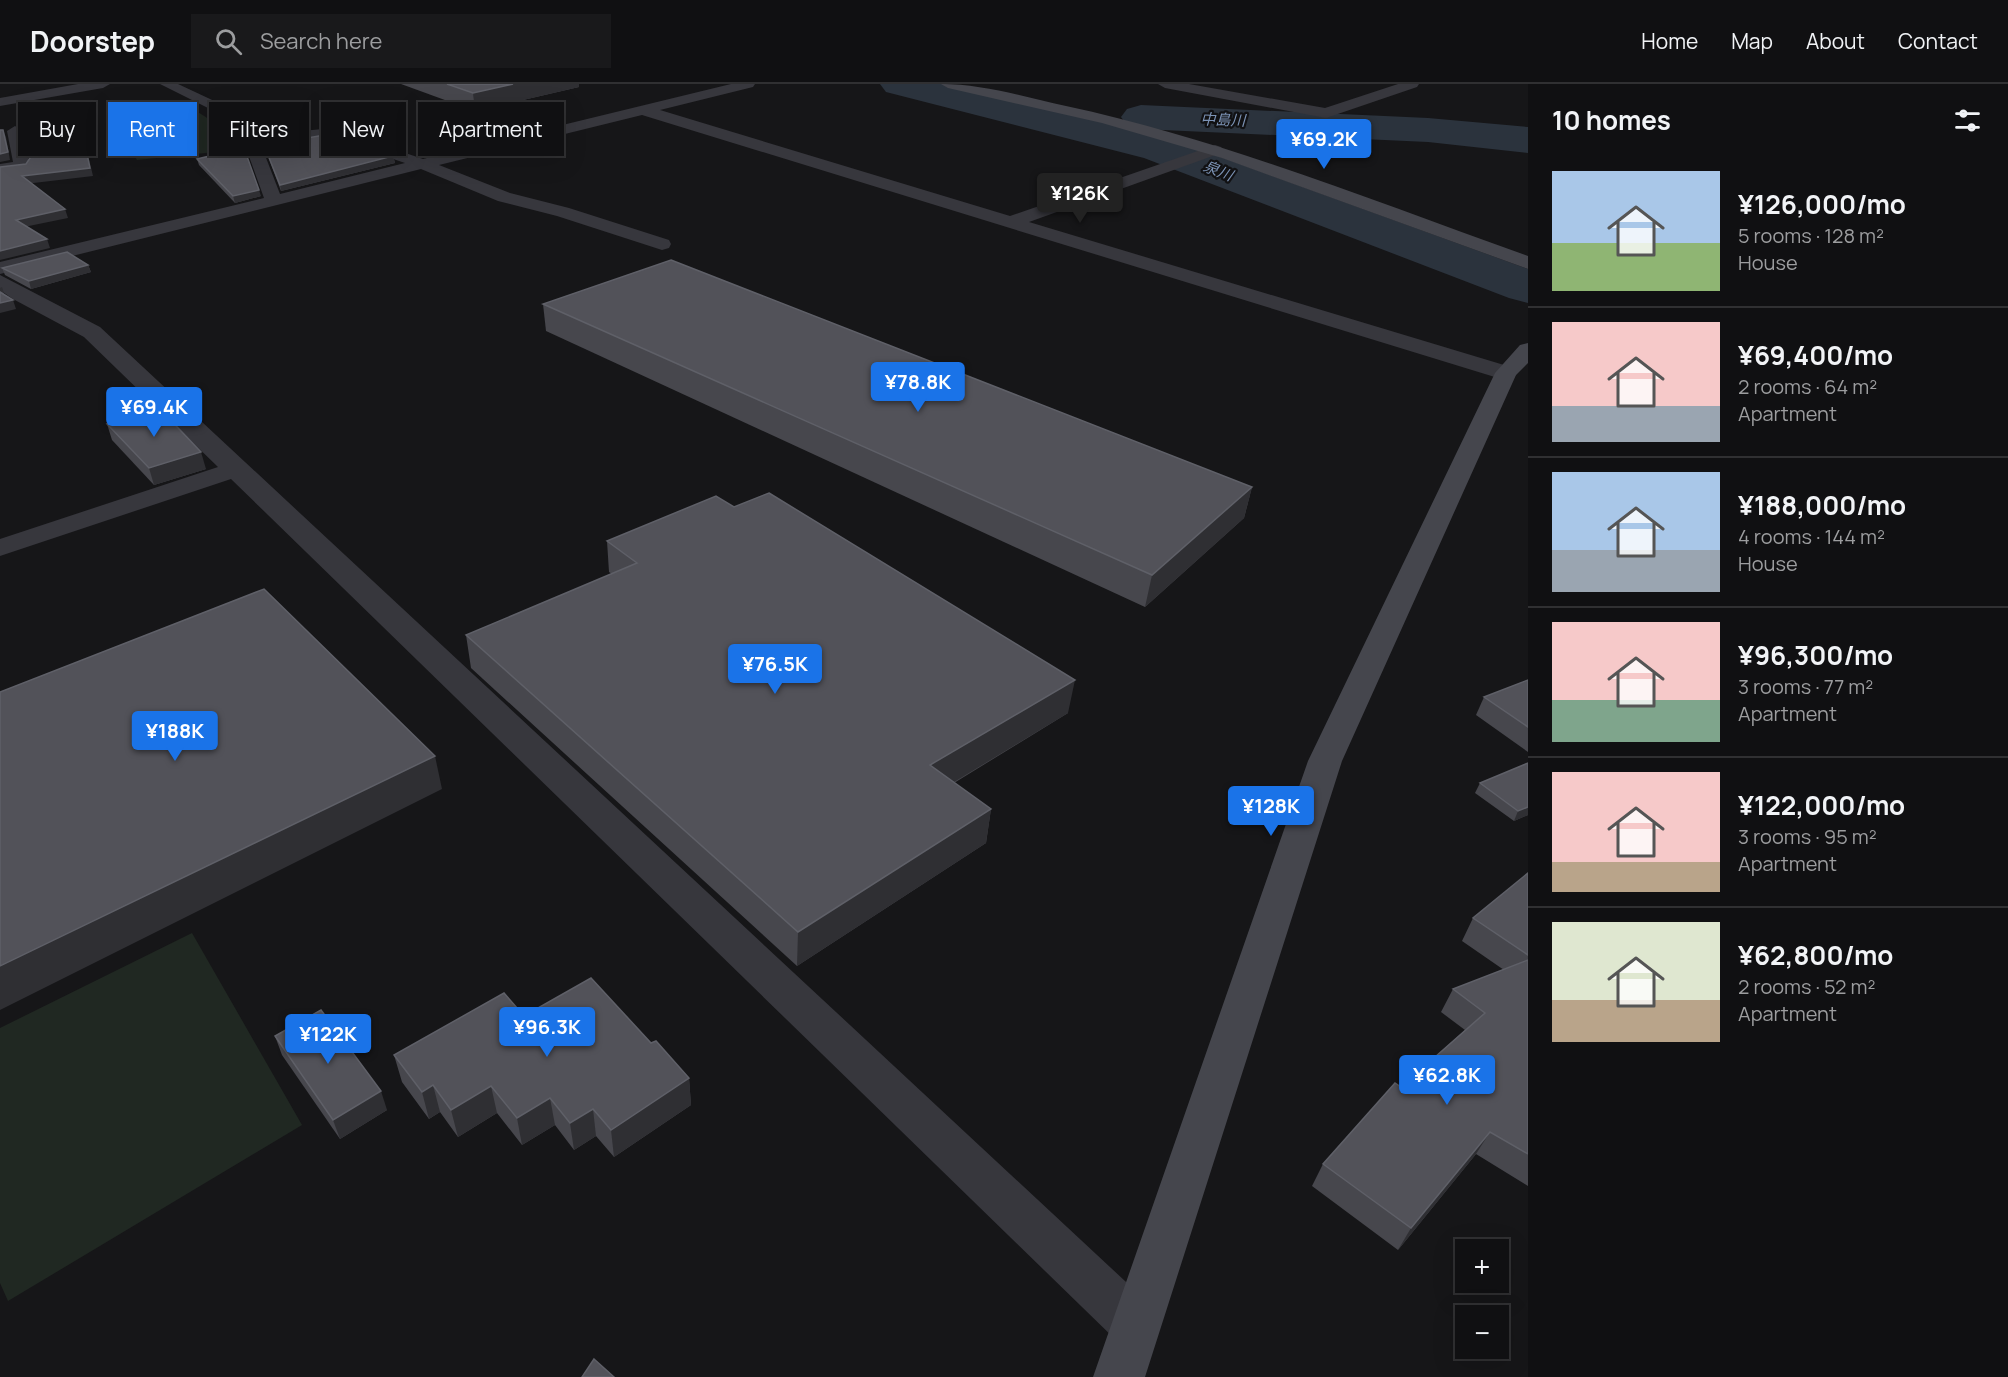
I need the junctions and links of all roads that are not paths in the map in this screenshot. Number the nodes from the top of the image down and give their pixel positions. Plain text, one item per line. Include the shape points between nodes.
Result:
1 (103, 84) edge
2 (167, 84) edge
3 (748, 84) edge
4 (948, 84) edge
5 (1165, 84) edge
6 (1412, 84) edge
7 (0, 102) edge
8 (209, 104) edge
9 (644, 110) junction
10 (15, 130) dead end
11 (309, 135) edge
12 (1214, 151) junction
13 (257, 156) edge
14 (422, 164) junction
15 (0, 169) edge
16 (274, 200) junction
17 (1011, 222) junction
18 (663, 244) dead end
19 (1528, 263) edge
20 (0, 268) edge
21 (0, 281) edge
22 (1517, 362) edge
23 (236, 469) junction
24 (0, 548) edge
25 (1136, 1325) junction
26 (1119, 1377) edge

1 - 7 street
2 - 8 street
3 - 9 street
4 - 12 street via 1106,119
5 - 6 street via 1326,113
9 - 14 street
9 - 17 street
10 - 15 street via 21,166
11 - 14 street via 332,133
12 - 17 street
12 - 19 street
13 - 16 street
14 - 16 street
14 - 18 street via 504,197
16 - 20 street
17 - 22 street
21 - 23 street via 92,332
22 - 25 street via 1325,761
23 - 24 street
23 - 25 street
25 - 26 street

